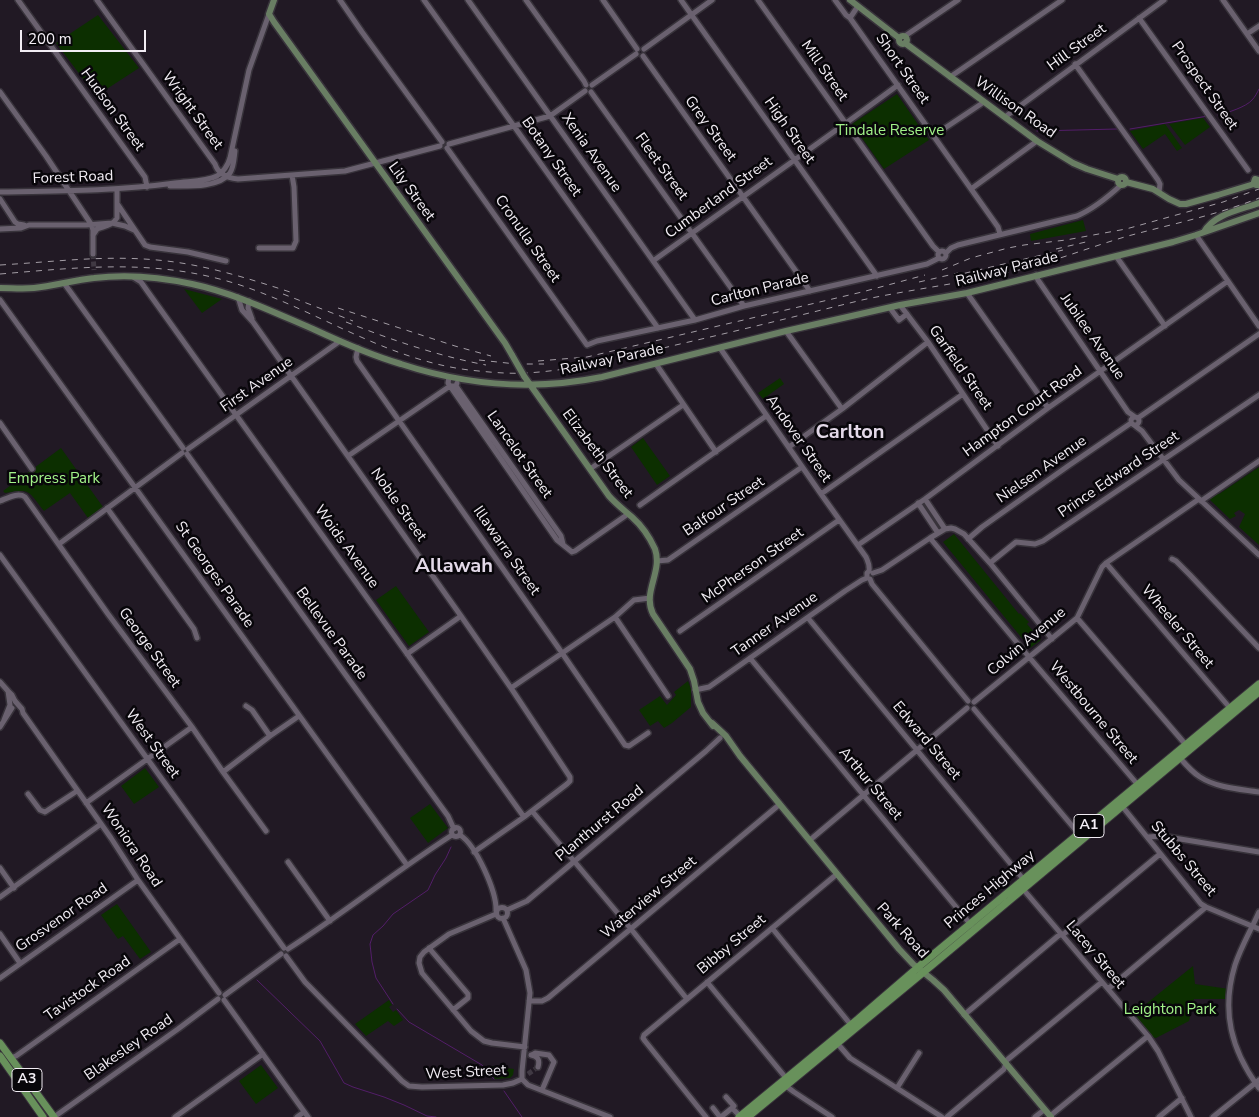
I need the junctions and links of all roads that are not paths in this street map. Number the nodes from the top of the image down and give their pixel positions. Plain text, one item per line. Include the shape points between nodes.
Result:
1 (18, 0) edge
2 (97, 0) edge
3 (274, 0) edge
4 (340, 0) edge
5 (424, 0) edge
6 (468, 0) edge
7 (526, 0) edge
8 (603, 0) edge
9 (681, 0) edge
10 (712, 0) edge
11 (758, 0) edge
12 (835, 0) edge
13 (958, 0) edge
14 (1062, 0) edge
15 (1164, 0) edge
16 (1223, 0) edge
17 (854, 2) edge
18 (1054, 2) edge
19 (269, 14) junction
20 (691, 15) junction
21 (850, 18) junction
22 (1139, 18) junction
23 (1259, 26) edge
24 (1247, 34) junction
25 (903, 39) junction
26 (644, 49) junction
27 (1259, 51) edge
28 (636, 52) junction
29 (643, 56) junction
30 (1075, 64) junction
31 (950, 77) junction
32 (586, 85) junction
33 (898, 85) junction
34 (592, 86) junction
35 (0, 92) edge
36 (588, 92) junction
37 (984, 102) junction
38 (550, 116) junction
39 (1005, 117) junction
40 (846, 124) junction
41 (514, 126) junction
42 (237, 128) junction
43 (933, 136) junction
44 (1038, 140) junction
45 (441, 144) junction
46 (448, 146) junction
47 (794, 160) junction
48 (375, 163) junction
49 (1248, 170) dead end
50 (223, 171) junction
51 (228, 174) junction
52 (292, 175) junction
53 (1122, 182) junction
54 (1258, 184) edge
55 (147, 187) junction
56 (128, 189) junction
57 (971, 189) junction
58 (117, 190) junction
59 (69, 191) junction
60 (0, 192) edge
61 (1159, 192) junction
62 (743, 196) junction
63 (0, 199) edge
64 (118, 203) junction
65 (1259, 203) edge
66 (1259, 212) edge
67 (83, 213) junction
68 (127, 218) junction
69 (91, 224) junction
70 (112, 224) junction
71 (29, 225) junction
72 (73, 225) junction
73 (121, 226) junction
74 (0, 229) edge
75 (134, 230) junction
76 (693, 232) junction
77 (1204, 232) junction
78 (1000, 234) junction
79 (1196, 235) junction
80 (92, 238) junction
81 (259, 248) dead end
82 (93, 254) tunnel mouth
83 (939, 255) junction
84 (1116, 256) junction
85 (226, 261) dead end
86 (653, 261) junction
87 (1036, 275) junction
88 (133, 276) junction
89 (877, 276) junction
90 (147, 277) junction
91 (1228, 281) junction
92 (64, 283) junction
93 (0, 288) edge
94 (810, 291) junction
95 (148, 292) junction
96 (967, 293) junction
97 (238, 298) junction
98 (0, 300) edge
99 (249, 302) junction
100 (900, 305) junction
101 (744, 306) junction
102 (890, 308) junction
103 (907, 314) junction
104 (695, 320) junction
105 (253, 322) junction
106 (1164, 326) junction
107 (1259, 326) edge
108 (658, 328) junction
109 (786, 331) junction
110 (1259, 334) edge
111 (340, 341) junction
112 (928, 342) junction
113 (587, 345) joint
114 (358, 348) junction
115 (720, 348) junction
116 (656, 364) junction
117 (1100, 371) junction
118 (291, 375) junction
119 (455, 384) junction
120 (530, 385) junction
121 (963, 394) junction
122 (1259, 395) edge
123 (684, 405) junction
124 (842, 408) junction
125 (1048, 408) junction
126 (236, 415) junction
127 (766, 416) junction
128 (400, 421) junction
129 (1134, 421) junction
130 (0, 423) edge
131 (998, 446) junction
132 (788, 448) junction
133 (185, 451) junction
134 (716, 452) junction
135 (348, 456) junction
136 (1163, 460) junction
137 (1259, 461) edge
138 (802, 467) junction
139 (32, 468) dead end
140 (590, 469) junction
141 (136, 487) junction
142 (820, 494) junction
143 (925, 498) junction
144 (1200, 500) junction
145 (0, 501) edge
146 (918, 503) junction
147 (640, 505) dead end
148 (107, 508) junction
149 (628, 514) junction
150 (839, 520) junction
151 (945, 529) junction
152 (938, 533) junction
153 (930, 538) junction
154 (968, 539) junction
155 (58, 544) junction
156 (858, 545) junction
157 (0, 554) edge
158 (1259, 555) edge
159 (1172, 559) dead end
160 (657, 561) junction
161 (990, 563) junction
162 (1106, 563) junction
163 (871, 572) junction
164 (869, 579) junction
165 (650, 598) junction
166 (461, 616) junction
167 (615, 617) junction
168 (808, 618) junction
169 (1077, 618) junction
170 (680, 631) dead end
171 (197, 638) dead end
172 (1052, 639) junction
173 (1259, 648) edge
174 (562, 653) junction
175 (408, 654) junction
176 (1029, 657) junction
177 (750, 658) junction
178 (1259, 684) edge
179 (1, 686) edge
180 (511, 688) junction
181 (695, 690) junction
182 (1259, 692) edge
183 (668, 696) dead end
184 (972, 704) junction
185 (13, 705) junction
186 (246, 706) dead end
187 (1230, 708) junction
188 (299, 716) junction
189 (0, 727) edge
190 (192, 727) junction
191 (648, 733) dead end
192 (270, 736) junction
193 (723, 738) junction
194 (1186, 745) junction
195 (918, 751) junction
196 (147, 758) junction
197 (1180, 758) junction
198 (223, 772) junction
199 (1138, 785) junction
200 (77, 791) junction
201 (1259, 792) edge
202 (28, 794) dead end
203 (863, 795) junction
204 (86, 803) junction
205 (780, 804) junction
206 (1122, 806) junction
207 (532, 811) junction
208 (524, 817) junction
209 (102, 824) junction
210 (266, 831) dead end
211 (453, 832) junction
212 (1079, 834) junction
213 (1148, 837) junction
214 (810, 840) junction
215 (474, 852) junction
216 (1259, 852) edge
217 (1160, 854) junction
218 (574, 861) junction
219 (288, 862) dead end
220 (407, 865) junction
221 (0, 868) edge
222 (837, 874) junction
223 (138, 880) junction
224 (1024, 880) junction
225 (14, 888) junction
226 (1023, 889) junction
227 (493, 893) junction
228 (0, 897) edge
229 (1206, 907) junction
230 (505, 909) junction
231 (1259, 912) edge
232 (496, 913) junction
233 (504, 918) junction
234 (330, 921) junction
235 (971, 925) junction
236 (1253, 926) junction
237 (772, 928) junction
238 (631, 929) junction
239 (1259, 929) edge
240 (0, 934) edge
241 (1062, 934) junction
242 (180, 939) junction
243 (429, 948) junction
244 (286, 949) junction
245 (284, 955) junction
246 (20, 963) junction
247 (921, 970) junction
248 (0, 978) edge
249 (707, 982) junction
250 (1102, 982) junction
251 (1108, 989) junction
252 (222, 997) junction
253 (687, 999) junction
254 (529, 1001) junction
255 (453, 1010) junction
256 (964, 1015) junction
257 (851, 1025) junction
258 (1148, 1036) junction
259 (0, 1043) edge
260 (837, 1043) junction
261 (524, 1047) junction
262 (919, 1053) dead end
263 (263, 1054) junction
264 (524, 1054) junction
265 (532, 1055) junction
266 (0, 1056) edge
267 (5, 1062) edge
268 (1006, 1064) junction
269 (538, 1067) dead end
270 (528, 1074) tunnel mouth
271 (522, 1077) junction
272 (786, 1082) junction
273 (1258, 1084) edge
274 (897, 1088) junction
275 (542, 1090) junction
276 (726, 1096) dead end
277 (1182, 1098) junction
278 (713, 1108) dead end
279 (732, 1108) junction
280 (1044, 1110) junction
281 (304, 1112) junction
282 (41, 1114) edge
283 (739, 1116) edge
284 (54, 1117) edge
285 (175, 1117) edge
286 (297, 1117) edge
287 (308, 1117) edge
288 (610, 1117) edge
289 (706, 1117) edge
290 (721, 1117) edge
291 (748, 1117) edge
292 (832, 1117) edge
293 (942, 1117) edge
294 (947, 1117) edge
295 (1035, 1117) edge
296 (1050, 1117) edge
297 (1158, 1117) edge
298 (1192, 1117) edge
299 (1213, 1117) edge

1 - 55 street, Hudson Street via 142,174
2 - 50 street, Wright Street
3 - 19 main road
4 - 45 street
5 - 41 street, Botany Street
6 - 38 street, Xenia Avenue
7 - 32 street
8 - 28 street
9 - 20 street, High Street
10 - 20 street
11 - 40 street, Mill Street
12 - 21 street, Short Street
13 - 25 street
14 - 18 street
15 - 22 street, Hill Street
16 - 24 street
17 - 21 street
17 - 25 main road, Willison Road
18 - 31 street
19 - 42 street via 249,70
19 - 48 main road, Lily Street
20 - 26 street
20 - 47 street, High Street
21 - 33 street, Short Street
22 - 30 street, Hill Street
22 - 49 street, Prospect Street
23 - 24 street
24 - 27 street
25 - 31 main road, Willison Road
26 - 28 street
26 - 29 street
28 - 29 street
28 - 34 street
29 - 62 street, Grey Street
30 - 39 street, Hill Street
30 - 61 street via 1158,180
31 - 37 main road, Willison Road
32 - 34 street
32 - 36 street via 584,89
33 - 40 street, Cumberland Street
33 - 43 street, Short Street
34 - 36 street via 593,90
35 - 59 street
36 - 38 street
36 - 76 street, Fleet Street
37 - 39 main road, Willison Road
37 - 43 street
38 - 41 street
38 - 86 street, Xenia Avenue
39 - 44 main road, Willison Road
40 - 47 street, Cumberland Street
40 - 83 street, Mill Street
41 - 46 street
41 - 108 street, Botany Street
42 - 50 street via 229,164
42 - 51 street via 234,160
43 - 57 street, Short Street
44 - 53 main road, Willison Road via 1080,166
44 - 57 street
45 - 46 street via 446,141
45 - 48 street
46 - 113 street, Cronulla Street
47 - 62 street, Cumberland Street
47 - 89 street, High Street
48 - 52 street via 345,171
48 - 120 main road, Lily Street, bridge via 502,339
50 - 51 street, Wright Street
50 - 55 street, Forest Road via 203,180
51 - 52 street, Wright Street via 244,179
51 - 55 street, Forest Road via 214,183
52 - 81 street via 294,246 288,249
53 - 61 main road, Willison Road
53 - 78 street via 1106,198 1077,216
54 - 61 main road, Willison Road via 1186,204 1175,202
55 - 56 street, Forest Road
56 - 58 street, Forest Road
56 - 64 street via 120,195
57 - 78 street, Short Street
58 - 59 street, Forest Road
58 - 64 street
59 - 60 street, Forest Road
59 - 67 street
62 - 76 street, Cumberland Street
62 - 94 street, Grey Street
63 - 71 street via 15,222
64 - 68 street
64 - 70 street via 117,218
65 - 77 main road, Railway Parade via 1216,219
66 - 77 main road, Railway Parade
67 - 69 street
67 - 72 street via 79,224
68 - 73 street
68 - 75 street
69 - 70 street
69 - 72 street
69 - 80 street
70 - 73 street
70 - 80 street via 97,229
71 - 72 street
71 - 74 street
72 - 80 street via 89,230
73 - 75 street
75 - 85 street via 150,247
76 - 86 street, Cumberland Street
76 - 101 street, Fleet Street
77 - 79 main road, Railway Parade
78 - 83 street via 958,245
79 - 84 main road, Railway Parade
79 - 91 street
80 - 82 street
83 - 89 street, Carlton Parade via 927,264
84 - 87 main road, Railway Parade
84 - 106 street
86 - 104 street, Xenia Avenue
87 - 96 main road, Railway Parade
87 - 117 street, Jubilee Avenue
88 - 90 main road, Railway Parade
88 - 92 main road, Railway Parade via 94,274
88 - 95 street, Woids Avenue
89 - 94 street, Carlton Parade
90 - 95 street
90 - 97 main road, Railway Parade via 195,284
91 - 106 street, Hampton Court Road
91 - 107 street
92 - 93 main road, Railway Parade via 34,288
92 - 133 street, Bellevue Parade
94 - 101 street, Carlton Parade
95 - 126 street, Woids Avenue
96 - 100 main road, Railway Parade
96 - 125 street
97 - 99 main road, Railway Parade
97 - 105 street, Noble Street via 242,310
98 - 141 street, St Georges Parade
99 - 105 street, Noble Street
99 - 111 main road, Railway Parade
100 - 102 main road, Railway Parade
100 - 103 street, Garfield Street
101 - 104 street, Carlton Parade
102 - 103 street via 899,320
102 - 109 main road, Railway Parade
103 - 112 street, Garfield Street
104 - 108 street, Carlton Parade
105 - 118 street, Noble Street
106 - 117 street, Hampton Court Road
108 - 113 street, Carlton Parade
109 - 115 main road, Railway Parade
109 - 124 street
110 - 129 street, Nielsen Avenue
111 - 114 main road, Railway Parade
111 - 118 street, First Avenue
112 - 121 street, Garfield Street
112 - 124 street
114 - 119 main road, Railway Parade via 399,364 449,377
114 - 128 street, Illawarra Street via 357,361
115 - 116 main road, Railway Parade
115 - 127 street, Andover Street
116 - 120 main road, Railway Parade via 581,382
116 - 123 street
117 - 125 street, Hampton Court Road
117 - 129 street, Jubilee Avenue
118 - 126 street, First Avenue
118 - 135 street, Noble Street
119 - 120 main road, Railway Parade
119 - 128 street
119 - 149 street, Lancelot Street via 557,540 567,549 575,551
120 - 140 main road, Elizabeth Street
121 - 131 street, Garfield Street
121 - 142 street
122 - 136 street, Prince Edward Street
123 - 134 street
123 - 140 street
124 - 132 street
125 - 131 street, Hampton Court Road
126 - 133 street, First Avenue
126 - 175 street, Woids Avenue
127 - 132 street, Andover Street
127 - 134 street
128 - 135 street
128 - 174 street, Illawarra Street
129 - 136 street
129 - 154 street, Nielsen Avenue
130 - 139 street
131 - 143 street, Hampton Court Road
132 - 138 street, Andover Street
133 - 141 street, First Avenue
133 - 211 street, Bellevue Parade via 448,816
134 - 147 street
135 - 166 street, Noble Street
136 - 144 street
136 - 161 street, Prince Edward Street via 1043,541 1035,544 1016,542
137 - 144 street, Colvin Avenue
138 - 142 street, Andover Street
138 - 160 street, Balfour Street via 668,560
140 - 149 main road, Elizabeth Street via 613,501
141 - 148 street, First Avenue
141 - 188 street, St Georges Parade
142 - 150 street, Andover Street
143 - 146 street, Hampton Court Road
143 - 151 street
144 - 158 street
144 - 162 street, Colvin Avenue
145 - 155 street, George Street via 24,496
146 - 152 street
146 - 156 street, Hampton Court Road
148 - 155 street, First Avenue
148 - 171 street
149 - 160 main road, Elizabeth Street via 652,543
150 - 156 street, Andover Street
150 - 170 street, McPherson Street
151 - 152 street
151 - 154 street via 956,529
152 - 153 street
153 - 163 street via 882,570
153 - 176 street, Westbourne Street
154 - 161 street
155 - 190 street, George Street
156 - 163 street, Andover Street via 869,562
157 - 196 street, West Street
159 - 173 street
160 - 165 main road
161 - 172 street
162 - 169 street, Colvin Avenue
162 - 187 street, Wheeler Street
163 - 164 street via 867,573
164 - 168 street, Tanner Avenue via 862,580
164 - 184 street
165 - 167 street via 634,600
165 - 181 main road, Park Road via 652,612 687,664
166 - 175 street
166 - 180 street, Noble Street
167 - 174 street
167 - 183 street
168 - 177 street, Tanner Avenue
168 - 195 street, Edward Street
169 - 172 street, Colvin Avenue
169 - 194 street
172 - 176 street, Colvin Avenue
174 - 180 street
174 - 191 street, Illawarra Street via 625,745 629,746
175 - 208 street, Woids Avenue
176 - 184 street, Colvin Avenue
176 - 199 street, Westbourne Street
177 - 181 street, Tanner Avenue via 709,686
177 - 203 street, Arthur Street
178 - 187 highway, Princes Highway / A1
179 - 185 street, Woniora Road via 12,695
180 - 207 street, Noble Street via 570,779
181 - 193 main road, Park Road via 701,709
182 - 197 highway, Princes Highway / A1
184 - 195 street via 966,704 967,708
184 - 212 street
185 - 189 street
185 - 200 street, Woniora Road via 22,709
186 - 192 street
187 - 194 highway, Princes Highway / A1
188 - 192 street
188 - 220 street, St Georges Parade
190 - 196 street
190 - 198 street, George Street
192 - 198 street
193 - 205 main road, Park Road
193 - 218 street, Planthurst Road
194 - 199 highway, Princes Highway / A1
195 - 203 street
195 - 224 street, Edward Street
196 - 204 street
196 - 244 street, West Street
197 - 201 street via 1206,780
197 - 206 highway, Princes Highway / A1
198 - 210 street, George Street
199 - 212 highway, Princes Highway / A1
200 - 202 street via 46,812 40,810
200 - 204 street, Woniora Road
203 - 214 street
203 - 235 street, Arthur Street
204 - 209 street, Woniora Road
205 - 214 main road, Park Road
205 - 238 street, Waterview Street
206 - 213 street, Stubbs Street
206 - 226 highway, Princes Highway / A1
207 - 208 street
207 - 218 street
208 - 215 street
209 - 223 street, Woniora Road
209 - 225 street
211 - 215 street, Bellevue Parade via 457,828 460,830 460,835
211 - 220 street
212 - 224 highway, Princes Highway / A1
213 - 216 street via 1162,836
213 - 217 street, Stubbs Street
214 - 222 main road, Park Road
215 - 227 street
217 - 229 street, Stubbs Street
217 - 241 street
218 - 230 street, Planthurst Road via 527,901
218 - 238 street
219 - 234 street
220 - 234 street
221 - 225 street
222 - 237 street, Bibby Street
222 - 247 main road, Park Road via 899,949
223 - 242 street, Woniora Road
223 - 246 street, Grosvenor Road
224 - 235 highway, Princes Highway / A1
225 - 228 street
226 - 241 street, Lacey Street
226 - 247 highway, Princes Highway / A1
227 - 230 street
227 - 232 street
229 - 236 street, Stubbs Street
229 - 251 street
230 - 232 street via 499,908
230 - 233 street via 507,915
231 - 236 street
232 - 233 street via 499,918
232 - 243 street via 449,934
233 - 254 street via 526,970
234 - 244 street
235 - 247 highway, Princes Highway / A1
236 - 239 street, Stubbs Street
236 - 273 street via 1235,964 1228,1006 1235,1045
237 - 249 street, Bibby Street
237 - 257 street
238 - 253 street
238 - 254 street, Waterview Street via 548,998
240 - 246 street
241 - 250 street, Lacey Street
241 - 256 street
242 - 252 street, Woniora Road
242 - 267 street, Tavistock Road
243 - 255 street via 420,957 420,969
243 - 255 street via 468,994 468,998
244 - 245 street via 289,953
245 - 252 street, Blakesley Road
245 - 271 street, West Street via 305,982 409,1086 503,1085
246 - 248 street, Grosvenor Road
247 - 256 main road, Park Road via 939,985
247 - 257 highway, Princes Highway / A1
247 - 260 highway, Princes Highway / A1
249 - 253 street, Bibby Street
249 - 272 street
250 - 251 street, Lacey Street
250 - 268 street
251 - 258 street, Lacey Street
252 - 263 street, Woniora Road
252 - 284 street, Blakesley Road
253 - 289 street, Bibby Street via 643,1037
254 - 261 street
255 - 261 street via 471,1032 484,1041
256 - 268 main road, Park Road
257 - 272 highway, Princes Highway / A1
258 - 277 street, Lacey Street
258 - 296 street
259 - 267 highway, A3
260 - 272 highway, Princes Highway / A1
260 - 274 street via 850,1058
261 - 264 street
262 - 274 street
263 - 281 street, Woniora Road
263 - 285 street
264 - 265 street
264 - 271 street
265 - 269 street via 538,1058
265 - 275 street via 549,1055 554,1062
266 - 267 highway, A3
267 - 282 highway, A3
267 - 284 highway, A3
268 - 280 main road, Park Road
268 - 294 street
270 - 271 street, West Street
271 - 275 street via 528,1085
272 - 283 highway, Princes Highway / A1
272 - 291 highway, Princes Highway / A1
272 - 292 street via 794,1092
273 - 299 street
274 - 293 street
275 - 288 street
276 - 279 street via 734,1106
277 - 297 street
277 - 298 street, Lacey Street
278 - 290 street
279 - 283 street
279 - 290 street
280 - 295 street
280 - 296 main road, Park Road
281 - 286 street
281 - 287 street, Woniora Road
282 - 284 highway

